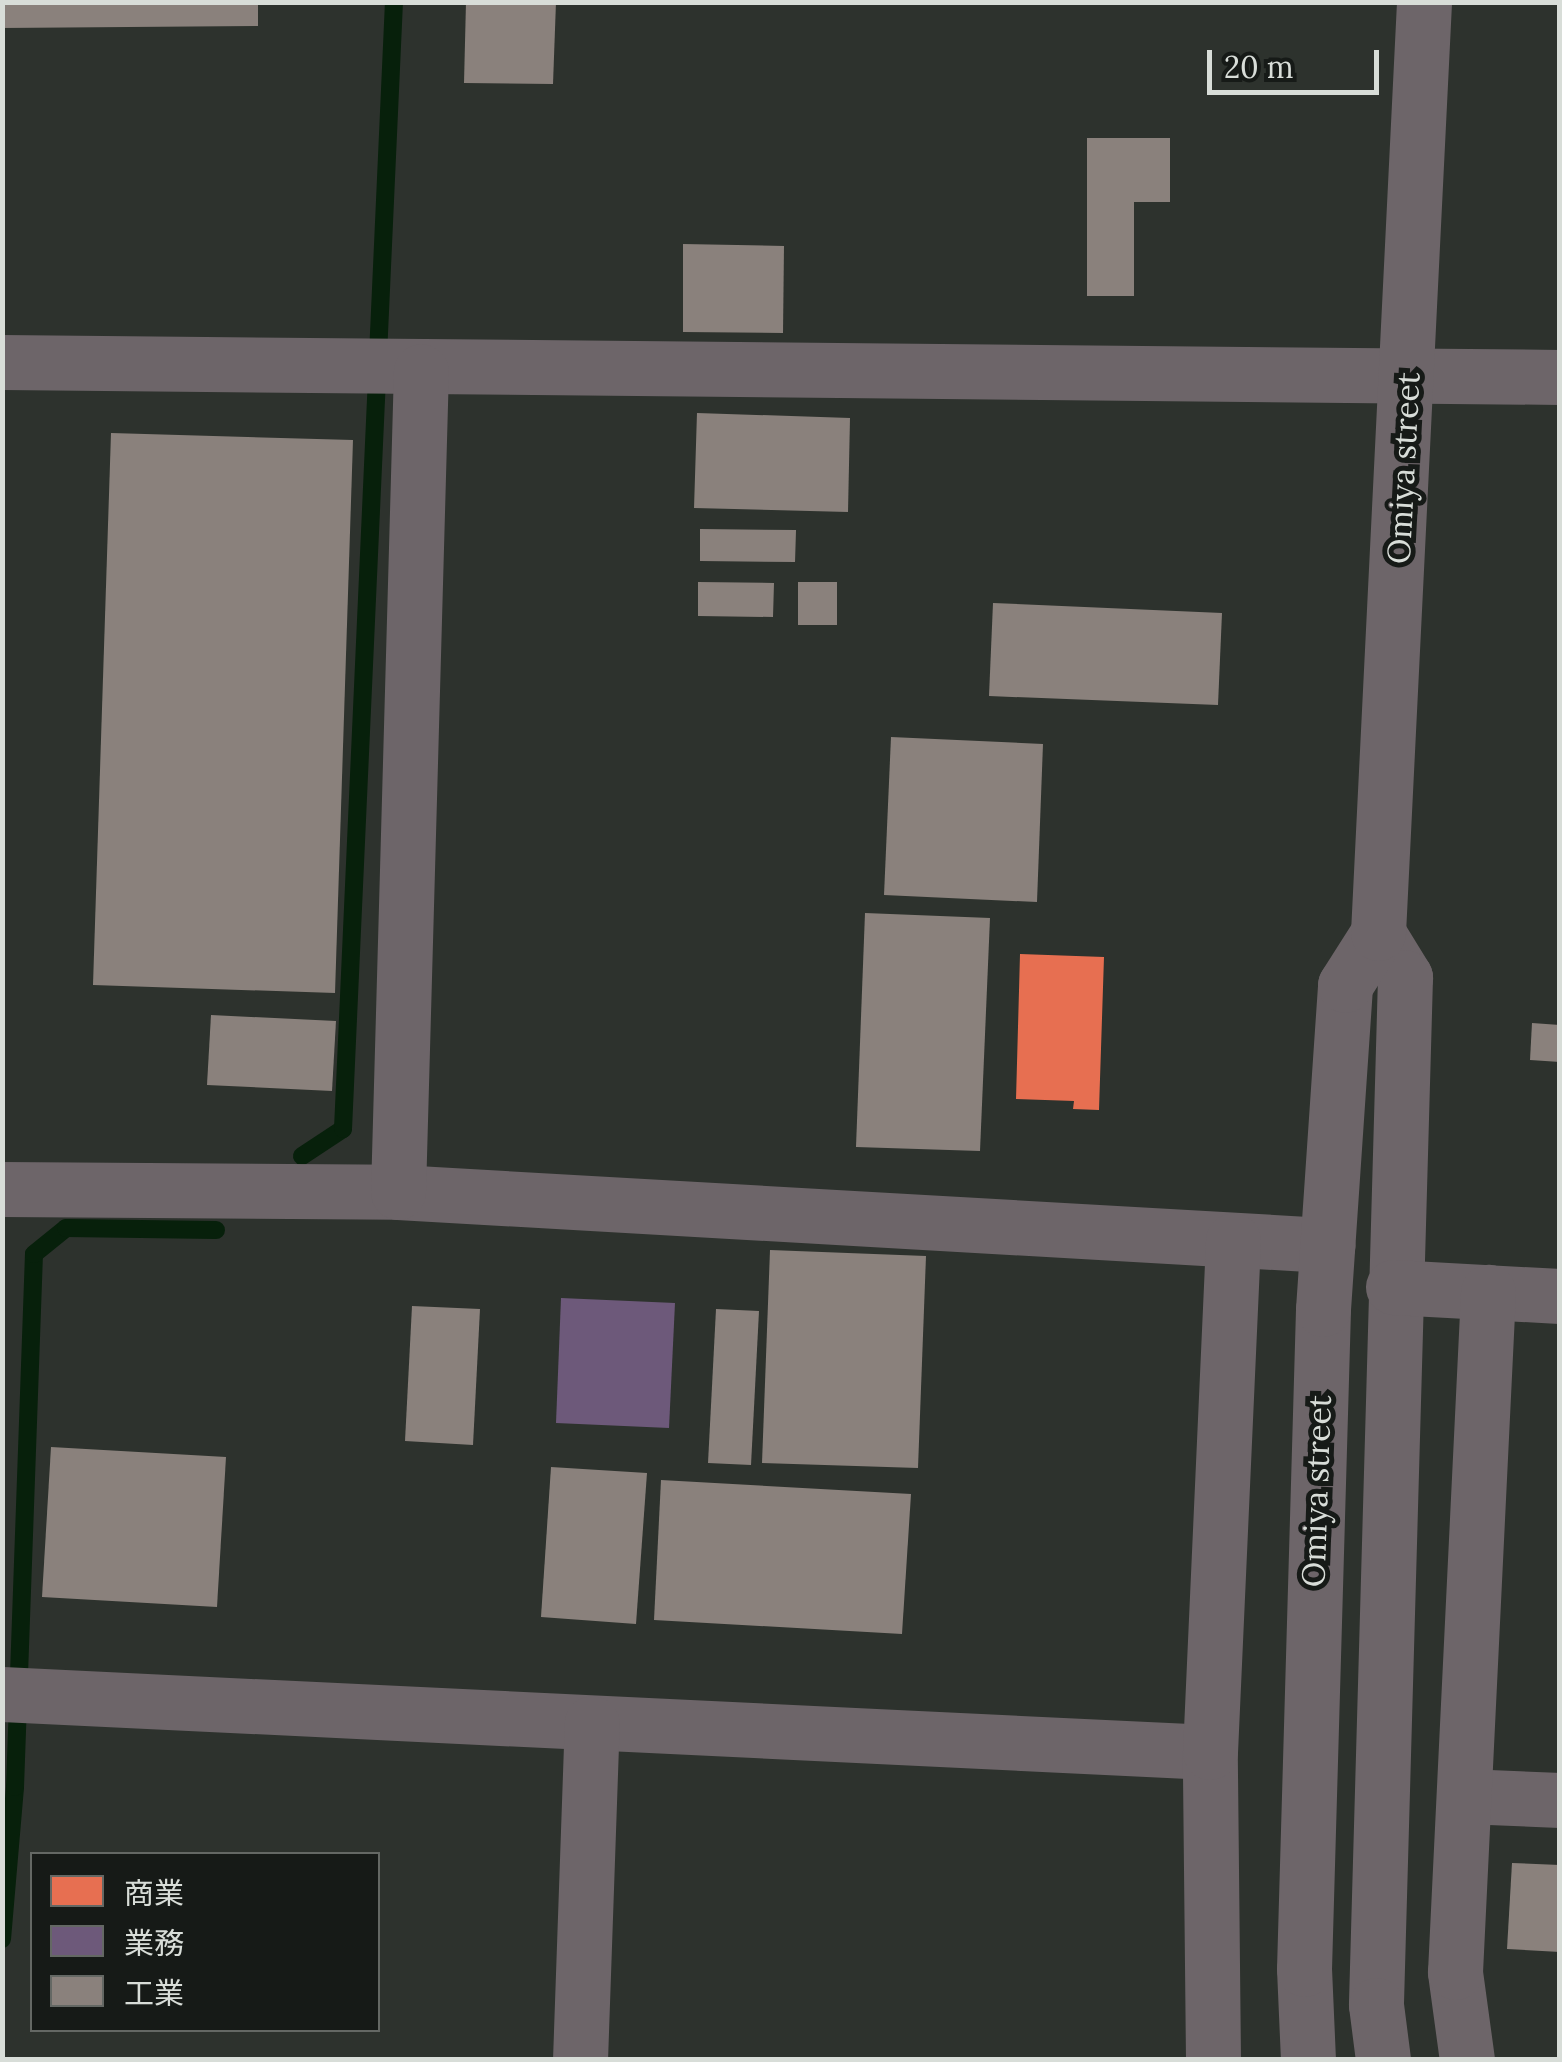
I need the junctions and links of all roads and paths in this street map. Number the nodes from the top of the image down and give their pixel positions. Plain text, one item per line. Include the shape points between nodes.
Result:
1 (1424, 2) edge
2 (2, 362) edge
3 (421, 371) junction
4 (1410, 376) junction
5 (1560, 377) edge
6 (1378, 934) junction
7 (2, 1189) edge
8 (398, 1192) junction
9 (1234, 1241) junction
10 (1327, 1245) junction
11 (1393, 1287) junction
12 (1488, 1292) junction
13 (1560, 1296) edge
14 (2, 1694) edge
15 (592, 1722) junction
16 (1210, 1752) junction
17 (1464, 1796) junction
18 (1560, 1800) edge
19 (580, 2060) edge
20 (1213, 2060) edge
21 (1308, 2060) edge
22 (1382, 2060) edge
23 (1467, 2060) edge

1 - 4 street, Omiya street
2 - 3 street
3 - 4 street
3 - 8 street
4 - 5 street
4 - 6 street, Omiya street
6 - 10 street, Omiya street via 1345,985
6 - 11 street via 1405,977
7 - 8 street
8 - 9 street
9 - 10 street
9 - 16 street
10 - 21 street, Omiya street via 1304,1969
11 - 12 street
11 - 22 street via 1376,2005
12 - 13 street
12 - 17 street
14 - 15 street
15 - 16 street
15 - 19 street
16 - 20 street
17 - 18 street
17 - 23 street via 1455,1972

